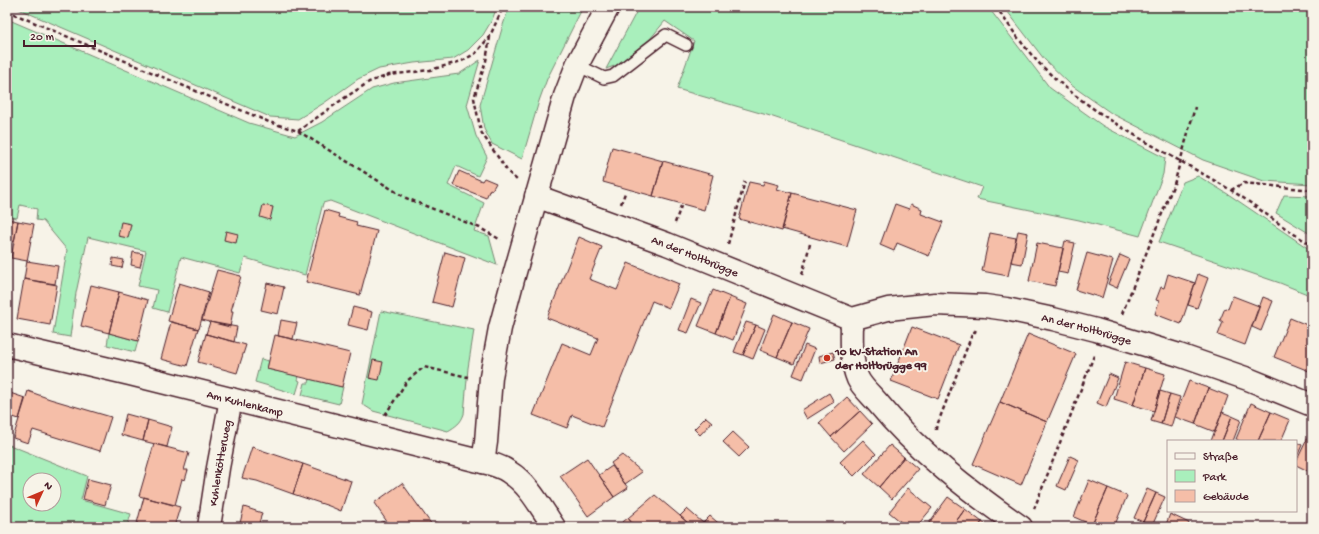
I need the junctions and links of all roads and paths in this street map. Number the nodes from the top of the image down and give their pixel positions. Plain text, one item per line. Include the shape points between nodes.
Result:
1 (503, 7) edge
2 (608, 7) edge
3 (996, 7) edge
4 (7, 11) edge
5 (490, 36) junction
6 (686, 45) dead end
7 (577, 65) junction
8 (1196, 107) dead end
9 (298, 131) junction
10 (1181, 161) junction
11 (745, 181) dead end
12 (1231, 190) junction
13 (1312, 190) edge
14 (536, 196) junction
15 (810, 244) dead end
16 (1312, 245) edge
17 (521, 251) junction
18 (719, 265) junction
19 (797, 297) junction
20 (852, 319) junction
21 (976, 329) dead end
22 (1109, 334) junction
23 (7, 345) edge
24 (470, 377) dead end
25 (231, 400) junction
26 (1312, 405) edge
27 (374, 434) junction
28 (927, 454) junction
29 (483, 462) junction
30 (1027, 520) edge
31 (209, 527) edge
32 (554, 527) edge

1 - 5 path
2 - 7 street
3 - 10 path via 1044,68 1068,90 1107,118
4 - 9 path via 269,122
5 - 9 path via 476,53 462,61 430,70 389,75 369,82
5 - 14 path via 486,61 474,98 481,132 508,172
6 - 7 lane via 666,35 613,76 604,78
7 - 14 street via 565,96
8 - 10 path
9 - 17 path via 406,198 480,228
10 - 12 path
10 - 22 path via 1172,188
11 - 18 path via 731,237
12 - 13 path via 1244,183
12 - 16 path
14 - 17 street
14 - 18 street, An der Holtbrügge
15 - 19 path
17 - 29 street via 500,328 491,377
18 - 19 street, An der Holtbrügge
19 - 20 street, An der Holtbrügge
20 - 22 street, An der Holtbrügge via 906,306 978,306 1006,309
20 - 28 street via 852,358 859,380 895,424
21 - 28 path via 936,428 936,442
22 - 26 street, An der Holtbrügge via 1248,379
22 - 30 path
23 - 25 street, Am Kuhlenkamp
24 - 27 path via 424,367 407,381
25 - 27 street, Am Kuhlenkamp
25 - 31 street, Kuhlenkötterweg
27 - 29 street, Am Kuhlenkamp
28 - 30 street via 960,482
29 - 32 street, Am Kuhlenkamp via 499,466 519,479

